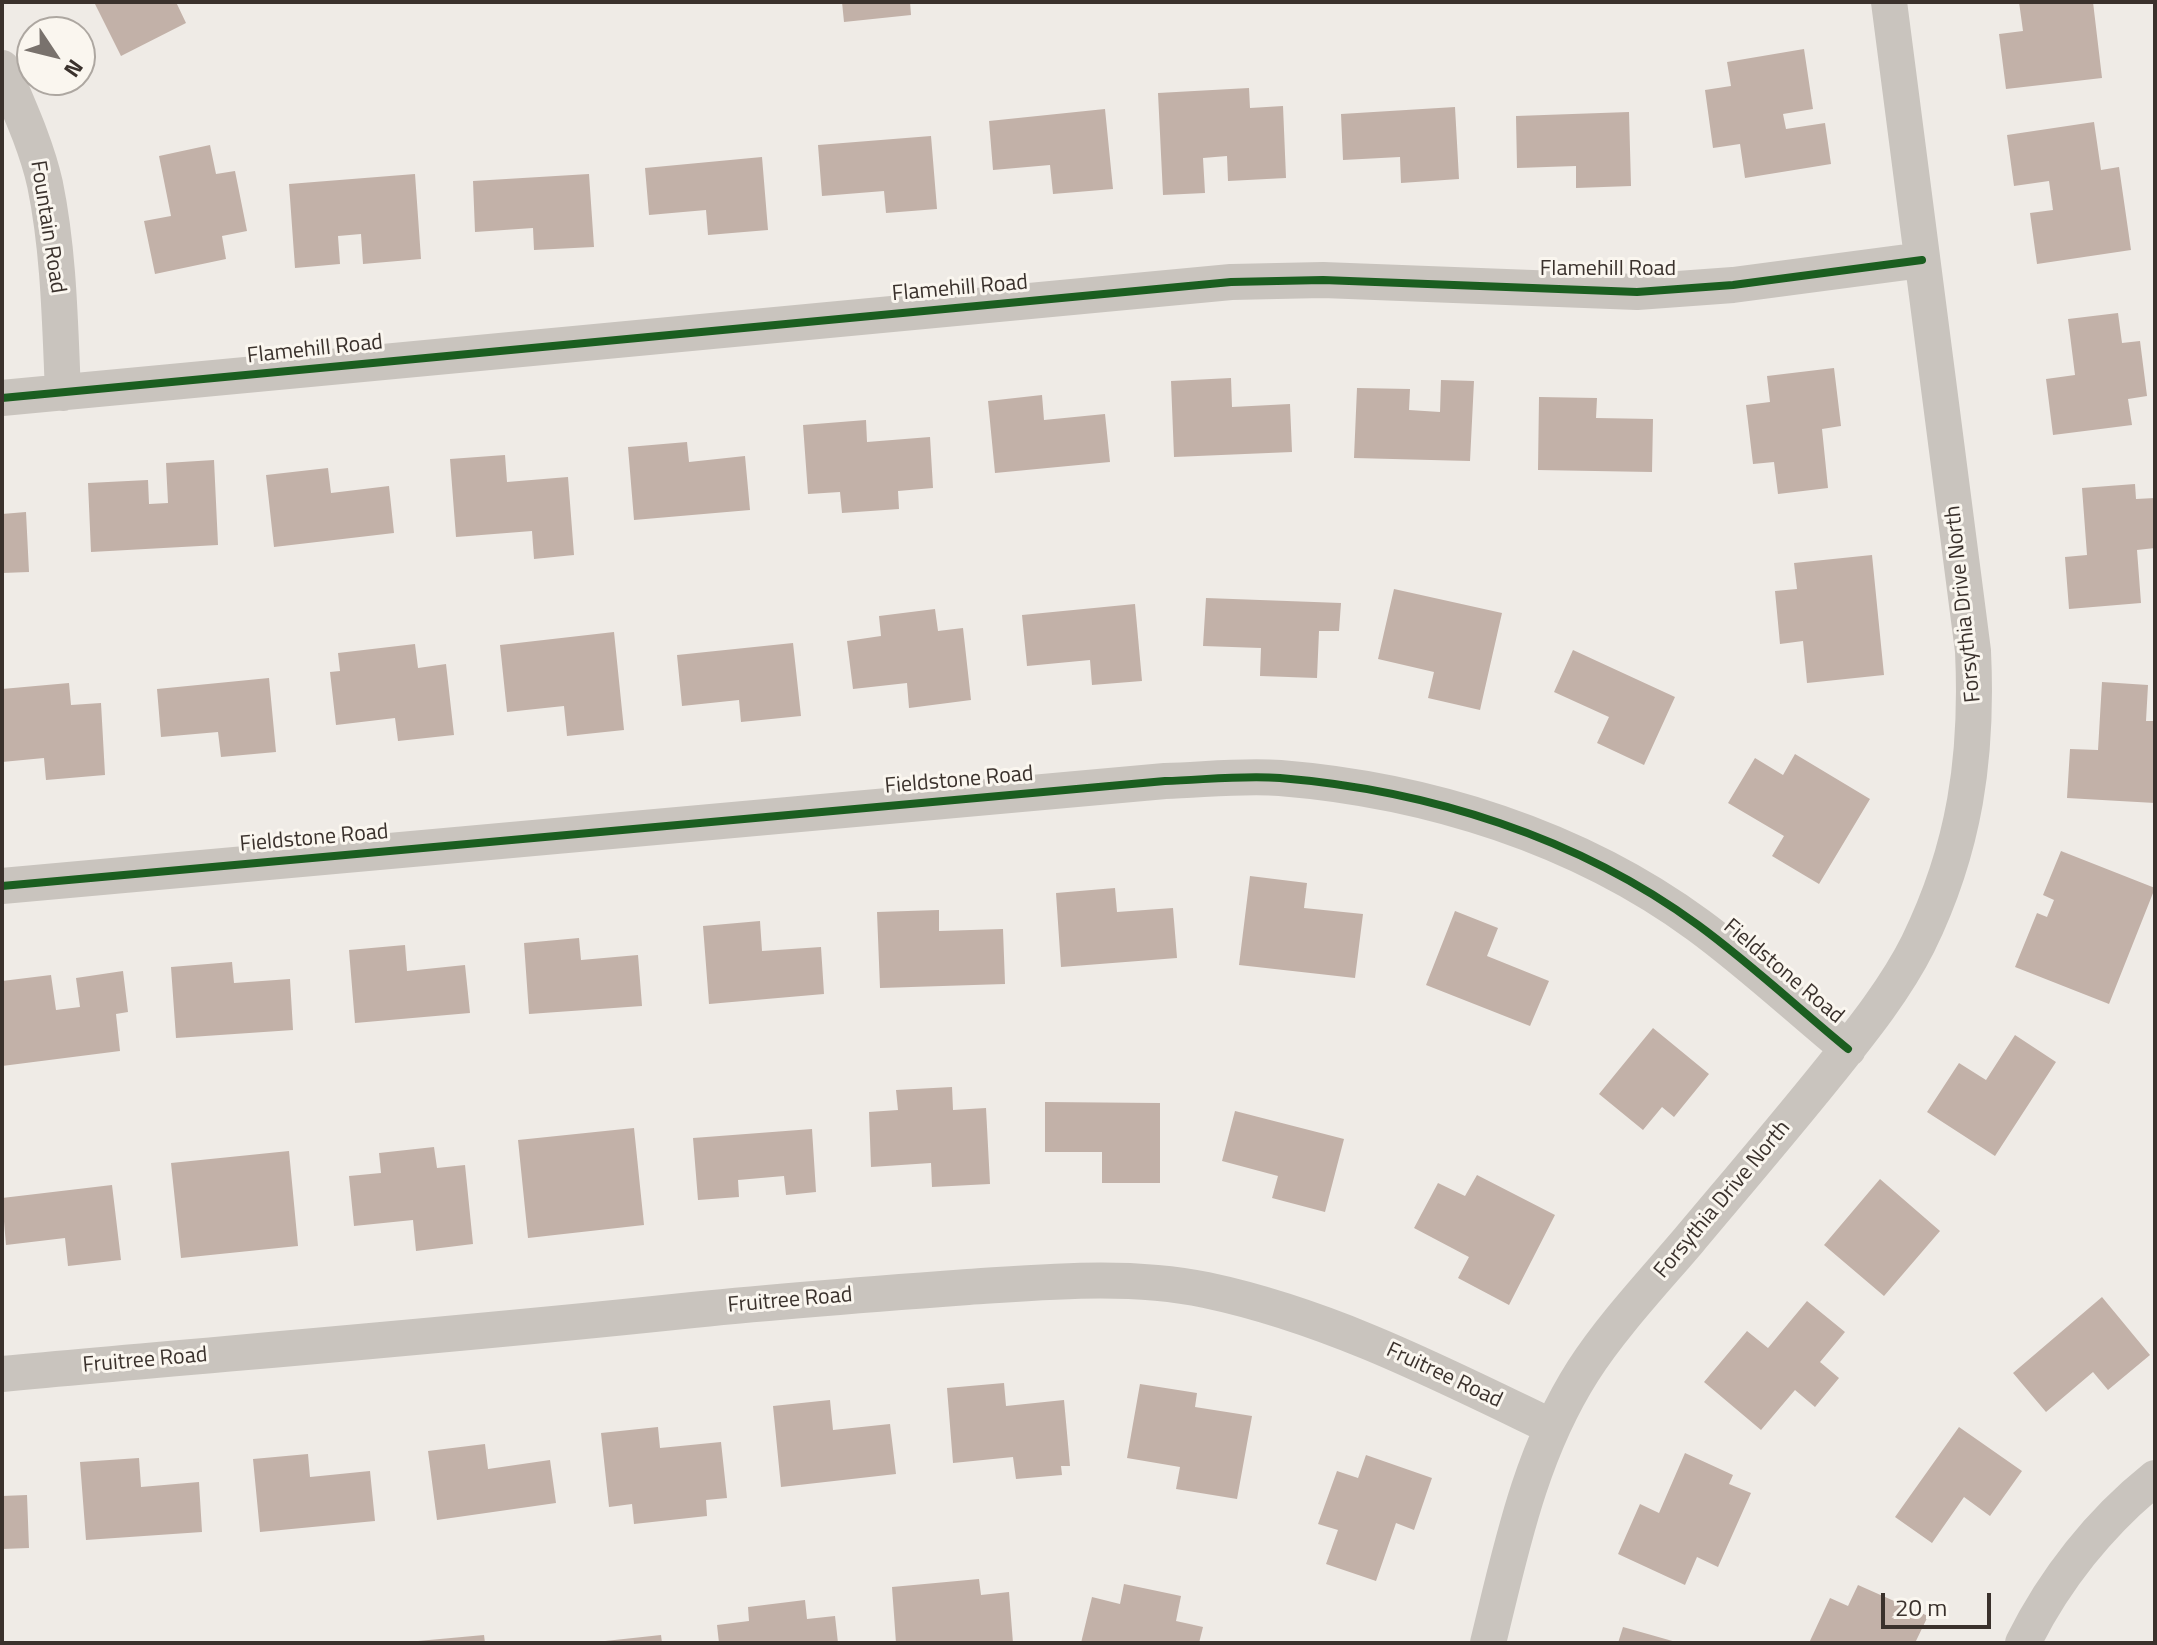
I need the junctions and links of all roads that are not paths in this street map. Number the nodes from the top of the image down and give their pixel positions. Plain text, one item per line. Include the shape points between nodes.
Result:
1 (1889, 2) edge
2 (2, 68) edge
3 (1922, 260) junction
4 (63, 393) junction
5 (2, 398) edge
6 (2, 886) edge
7 (1848, 1049) junction
8 (2, 1374) edge
9 (1552, 1427) junction
10 (2155, 1478) edge
11 (1488, 1643) edge
12 (2023, 1643) edge

1 - 3 street, Forsythia Drive North
2 - 4 street, Fountain Road via 45,185 58,285
3 - 4 street, Flamehill Road via 1637,292 1323,280 1231,282
3 - 7 street, Forsythia Drive North via 1973,651 1971,770 1960,827 1917,945
4 - 5 street, Flamehill Road
6 - 7 street, Fieldstone Road via 1165,781 1277,778 1360,787 1442,804 1580,856 1698,925
7 - 9 street, Forsythia Drive North via 1643,1293 1583,1370
8 - 9 street, Fruitree Road via 812,1298 1059,1281 1142,1281 1205,1290 1312,1318
9 - 11 street, Forsythia Drive North via 1517,1524
10 - 12 street via 2090,1540 2037,1614

